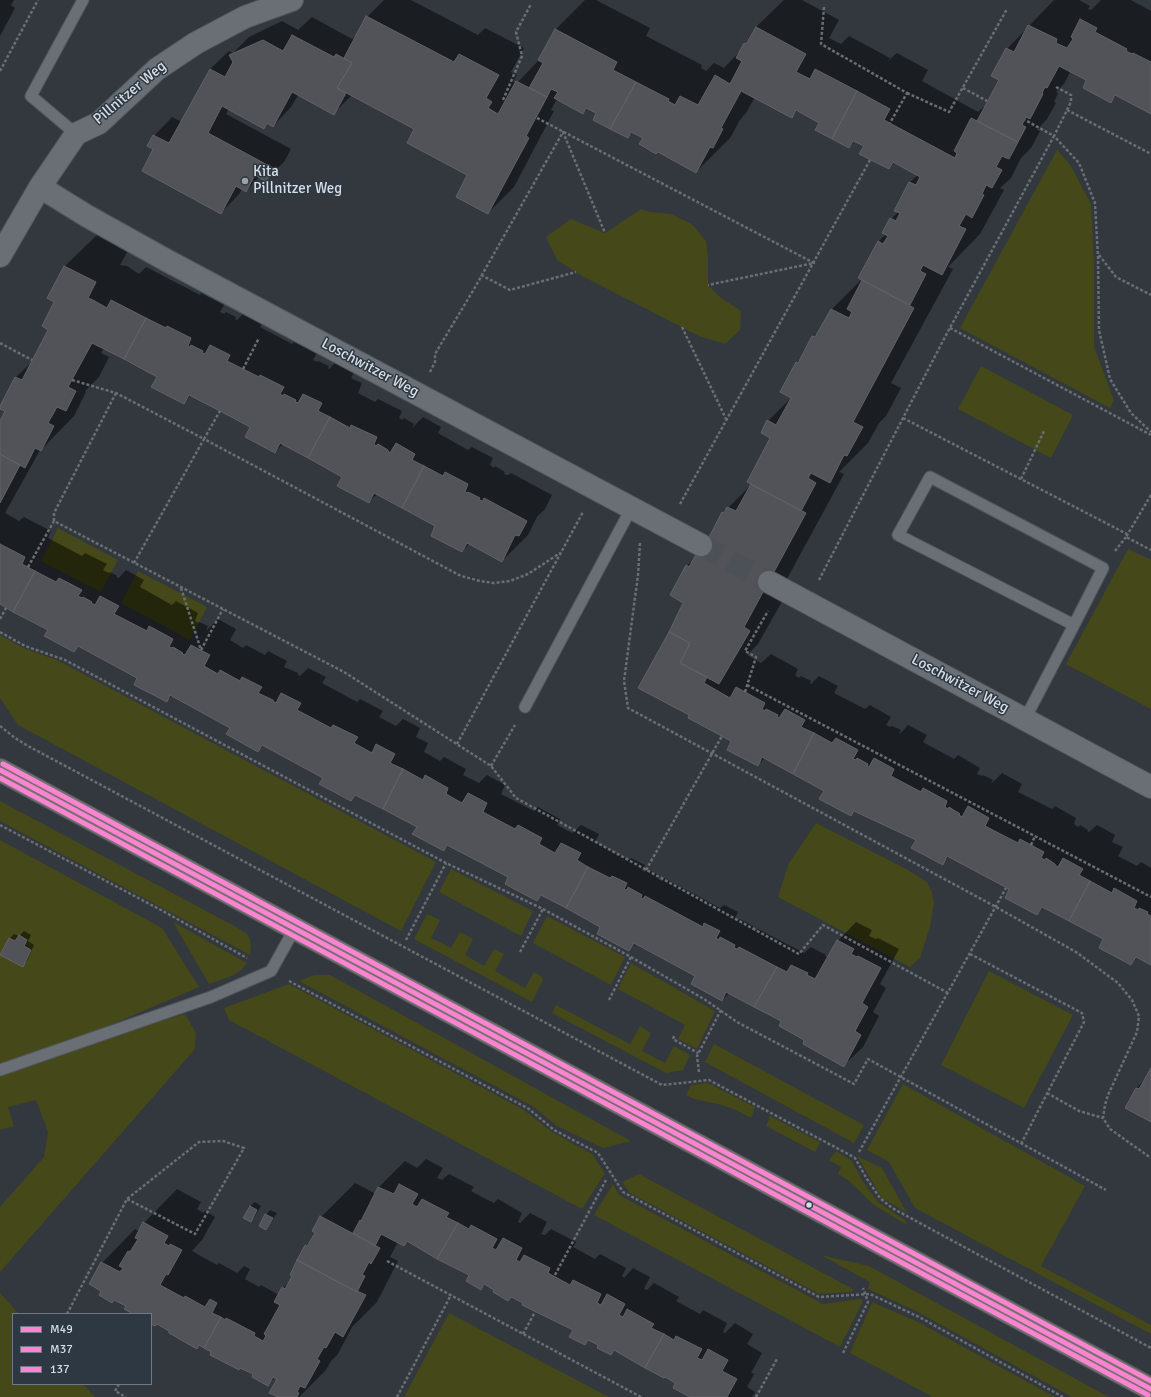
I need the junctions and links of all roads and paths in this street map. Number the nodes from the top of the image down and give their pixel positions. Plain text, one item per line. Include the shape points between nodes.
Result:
1 (38, 0) edge
2 (83, 0) edge
3 (292, 0) edge
4 (531, 4) dead end
5 (824, 7) dead end
6 (1007, 9) dead end
7 (0, 71) edge
8 (1056, 87) dead end
9 (963, 88) junction
10 (907, 92) junction
11 (503, 100) dead end
12 (987, 101) dead end
13 (1067, 110) junction
14 (537, 118) dead end
15 (1025, 120) dead end
16 (890, 123) dead end
17 (563, 132) junction
18 (76, 134) junction
19 (1054, 136) junction
20 (1151, 154) edge
21 (870, 160) dead end
22 (40, 187) junction
23 (605, 233) dead end
24 (2, 249) edge
25 (1098, 255) junction
26 (814, 263) junction
27 (576, 272) dead end
28 (481, 275) junction
29 (708, 285) dead end
30 (1151, 295) edge
31 (271, 316) junction
32 (682, 327) dead end
33 (950, 328) junction
34 (0, 343) edge
35 (32, 360) dead end
36 (243, 370) dead end
37 (72, 380) dead end
38 (116, 393) junction
39 (418, 394) junction
40 (220, 411) dead end
41 (903, 418) junction
42 (727, 421) junction
43 (1044, 431) dead end
44 (1151, 432) edge
45 (1151, 435) edge
46 (204, 439) junction
47 (1021, 479) junction
48 (596, 489) junction
49 (1151, 495) edge
50 (632, 507) junction
51 (54, 521) junction
52 (668, 527) junction
53 (1127, 534) junction
54 (640, 541) dead end
55 (701, 545) tunnel mouth
56 (1151, 550) edge
57 (560, 553) junction
58 (134, 563) junction
59 (28, 567) dead end
60 (775, 585) joint
61 (180, 587) junction
62 (810, 604) junction
63 (6, 608) dead end
64 (223, 609) junction
65 (0, 619) edge
66 (1074, 626) junction
67 (0, 632) edge
68 (748, 685) junction
69 (745, 692) dead end
70 (525, 707) joint
71 (1025, 719) junction
72 (0, 726) edge
73 (722, 736) dead end
74 (457, 744) junction
75 (712, 753) junction
76 (491, 766) junction
77 (0, 770) edge
78 (1151, 787) edge
79 (0, 825) edge
80 (1035, 836) junction
81 (1031, 845) dead end
82 (446, 862) junction
83 (646, 870) junction
84 (1006, 888) dead end
85 (1151, 897) edge
86 (996, 907) junction
87 (543, 909) junction
88 (295, 928) junction
89 (406, 940) dead end
90 (520, 952) dead end
91 (970, 954) junction
92 (631, 957) junction
93 (271, 971) junction
94 (948, 992) junction
95 (609, 1000) dead end
96 (721, 1010) junction
97 (674, 1036) dead end
98 (698, 1053) junction
99 (0, 1070) edge
100 (699, 1072) dead end
101 (901, 1077) junction
102 (1047, 1093) junction
103 (1104, 1118) junction
104 (1021, 1144) junction
105 (859, 1152) dead end
106 (1151, 1158) edge
107 (606, 1180) dead end
108 (1106, 1190) dead end
109 (127, 1200) junction
110 (387, 1261) dead end
111 (555, 1275) dead end
112 (862, 1288) dead end
113 (451, 1295) junction
114 (865, 1295) junction
115 (535, 1312) dead end
116 (68, 1313) edge
117 (523, 1334) junction
118 (1151, 1348) edge
119 (843, 1353) dead end
120 (777, 1359) dead end
121 (118, 1385) edge
122 (1151, 1389) edge
123 (126, 1397) edge
124 (397, 1397) edge
125 (641, 1397) edge
126 (756, 1397) edge
127 (1063, 1397) edge

1 - 7 path
2 - 18 lane via 31,96
3 - 18 street, Pillnitzer Weg via 245,17 196,43 157,69 99,122
4 - 11 path via 516,32 522,56
5 - 10 path via 821,44
6 - 9 path
8 - 13 path via 1071,95
9 - 10 path via 949,112
9 - 12 path
10 - 16 path
13 - 19 path
13 - 20 path
14 - 17 path
15 - 19 path
17 - 23 path
17 - 26 path
17 - 28 path
18 - 22 street, Pillnitzer Weg
19 - 25 path via 1079,163 1095,203
19 - 33 path
21 - 26 path
22 - 24 street, Pillnitzer Weg
22 - 31 street, Loschwitzer Weg via 87,216
25 - 30 path via 1116,277
25 - 44 path via 1099,330 1110,379 1131,413
26 - 29 path
26 - 42 path
27 - 28 path via 510,290
28 - 39 path via 435,354 435,362
31 - 36 path
31 - 39 street, Loschwitzer Weg
32 - 42 path
33 - 41 path
33 - 45 path
34 - 35 path
37 - 38 path
38 - 46 path
38 - 51 path via 54,513
39 - 48 street, Loschwitzer Weg
40 - 46 path
41 - 47 path
41 - 62 path via 818,582
42 - 52 path
43 - 47 path
46 - 57 path via 461,576 494,583 510,581 528,574
46 - 58 path
47 - 53 path
48 - 50 street, Loschwitzer Weg
48 - 57 path
49 - 53 path
50 - 52 street, Loschwitzer Weg
50 - 70 lane
51 - 58 path
51 - 59 path
52 - 55 street, Loschwitzer Weg
53 - 56 path via 1126,537
54 - 75 path via 624,681 628,708
57 - 74 path
58 - 61 path
60 - 62 street, Loschwitzer Weg
60 - 68 path via 745,651 756,657
61 - 64 path
61 - 64 path via 201,650
62 - 71 street, Loschwitzer Weg
63 - 65 path
64 - 74 path via 344,672
66 - 66 lane via 1103,568 930,477 898,535
66 - 71 lane
67 - 82 path via 25,646 65,660
68 - 69 path
68 - 80 path
70 - 76 path
71 - 78 street, Loschwitzer Weg
72 - 118 path via 28,746 662,1085 709,1080 842,1150 855,1158 880,1198 892,1208
73 - 75 path
74 - 76 path
75 - 83 path
75 - 86 path
76 - 83 path via 516,798
77 - 88 main road
79 - 93 path
80 - 81 path
80 - 85 path
82 - 87 path
82 - 89 path
83 - 94 path via 799,954 823,925
84 - 86 path
86 - 91 path
86 - 103 path via 1076,952 1118,983 1132,1000 1139,1016 1137,1032 1108,1095
87 - 90 path
87 - 92 path
88 - 93 lane
88 - 122 main road
91 - 94 path
91 - 102 path via 1082,1013 1084,1022
92 - 95 path
92 - 96 path
93 - 99 lane via 211,997
93 - 114 path via 529,1108 554,1130 598,1154 624,1192 819,1297
94 - 101 path
96 - 98 path
96 - 101 path via 737,1022 854,1084 868,1059
97 - 98 path via 673,1039
98 - 100 path
101 - 104 path
101 - 105 path
102 - 103 path via 1079,1111
102 - 104 path
103 - 106 path via 1110,1128
104 - 108 path
107 - 111 path
109 - 109 path via 195,1234 244,1148 223,1141 199,1142
109 - 116 path
110 - 113 path
112 - 114 path
113 - 117 path
113 - 124 path
114 - 119 path via 868,1302
114 - 127 path via 870,1294 920,1318
115 - 117 path
117 - 125 path
120 - 126 path
121 - 123 path via 115,1391

